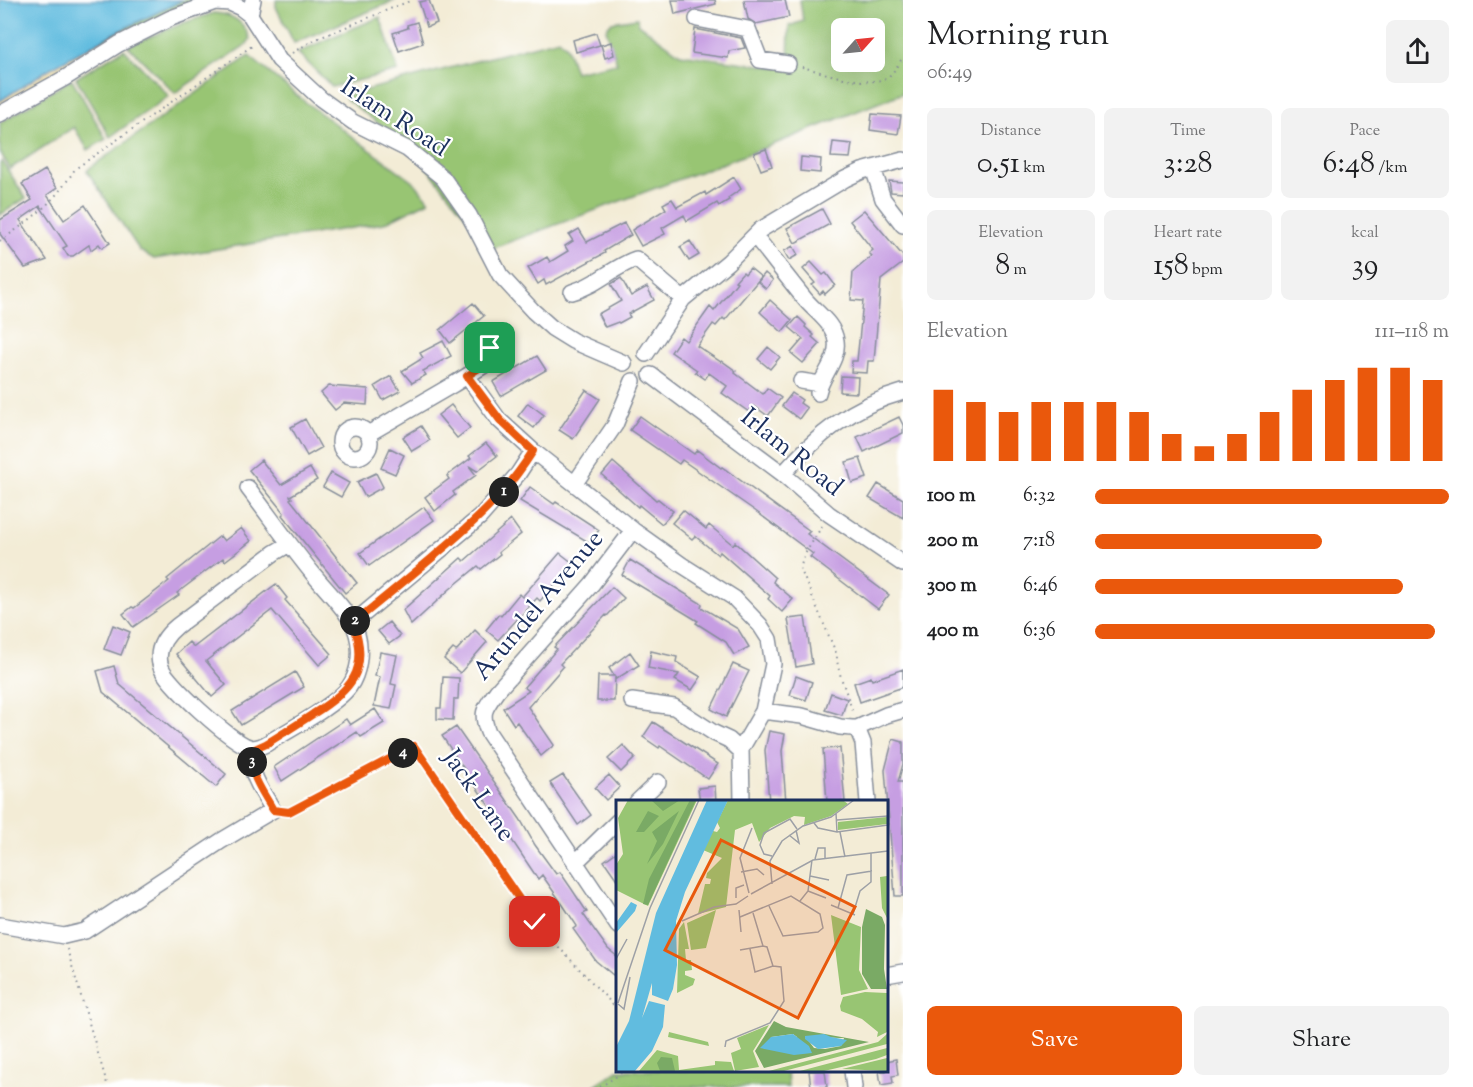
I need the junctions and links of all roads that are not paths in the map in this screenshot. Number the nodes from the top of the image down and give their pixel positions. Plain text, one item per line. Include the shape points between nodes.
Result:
1 (251, 7) edge
2 (697, 19) dead end
3 (788, 64) road end
4 (0, 114) edge
5 (903, 160) edge
6 (873, 168) junction
7 (903, 225) edge
8 (755, 236) junction
9 (572, 292) dead end
10 (683, 298) junction
11 (498, 352) dead end
12 (646, 354) junction
13 (624, 363) junction
14 (651, 375) junction
15 (467, 376) junction
16 (633, 381) junction
17 (801, 381) dead end
18 (903, 392) edge
19 (368, 434) dead end
20 (533, 451) junction
21 (783, 474) junction
22 (575, 483) junction
23 (248, 488) dead end
24 (633, 530) junction
25 (289, 544) junction
26 (903, 564) edge
27 (353, 623) junction
28 (641, 697) dead end
29 (903, 710) edge
30 (763, 711) junction
31 (857, 728) junction
32 (255, 749) junction
33 (741, 751) junction
34 (650, 784) dead end
35 (638, 800) edge
36 (742, 800) edge
37 (868, 800) edge
38 (616, 823) edge
39 (574, 863) junction
40 (616, 923) edge
41 (0, 925) edge
42 (903, 972) edge
43 (888, 975) edge
44 (852, 1072) edge
45 (854, 1087) edge

1 - 4 street via 207,4 147,29
1 - 13 street, Irlam Road via 279,60 323,101 353,122 407,149 443,178 469,215 508,286 552,328
2 - 3 street via 748,29 760,60
5 - 6 street
6 - 7 street via 883,199
6 - 8 street via 845,179
8 - 10 street
8 - 17 street via 833,331 837,342 819,388
9 - 10 street via 636,258
10 - 12 street
11 - 15 street
12 - 13 street via 633,353
12 - 14 street via 653,366
13 - 16 street via 626,375
14 - 16 street via 641,382
14 - 21 street, Irlam Road
15 - 19 street
15 - 20 street, Arundel Avenue via 500,420
16 - 22 street via 615,425
18 - 21 street via 837,422 818,436
20 - 22 street, Arundel Avenue
20 - 27 street via 500,497 480,517
21 - 26 street, Irlam Road via 829,514
22 - 24 street, Arundel Avenue
23 - 25 street
24 - 30 street, Arundel Avenue via 734,598 760,625 769,639 773,664
24 - 39 street, Arundel Avenue via 592,584 496,691 483,714 488,732
25 - 27 street
25 - 32 street via 167,634 159,656 161,667 188,700 246,747
27 - 32 street via 359,661 348,688 333,702
28 - 33 street via 674,707
29 - 31 street
30 - 31 street
30 - 33 street, Arundel Avenue
31 - 37 street via 863,743
32 - 41 street via 252,773 273,810 85,932 64,936
33 - 36 street, Arundel Avenue
34 - 35 street
38 - 39 street
39 - 40 street, Arundel Avenue
42 - 43 street
44 - 45 street

